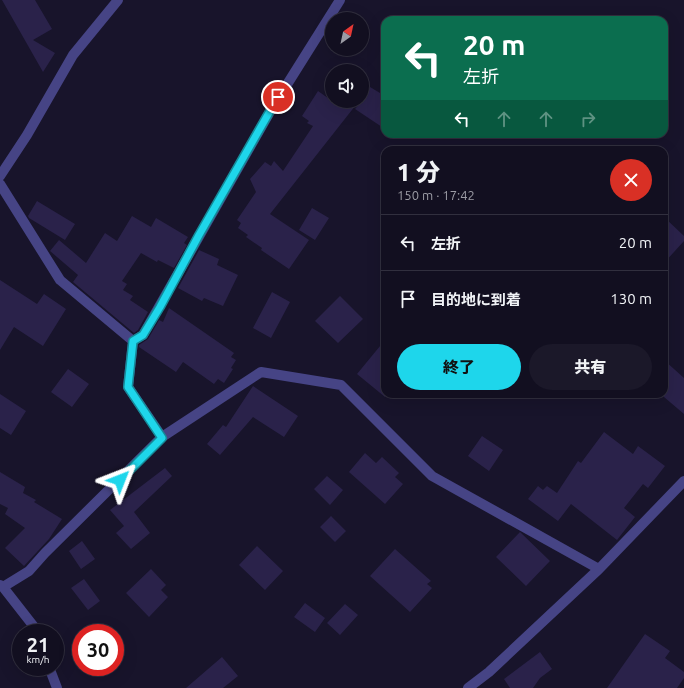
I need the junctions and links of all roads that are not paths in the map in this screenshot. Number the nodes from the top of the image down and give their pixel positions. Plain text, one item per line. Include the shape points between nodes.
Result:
1 (118, 0) edge
2 (340, 0) edge
3 (0, 176) edge
4 (0, 184) edge
5 (133, 341) junction
6 (162, 438) junction
7 (684, 480) edge
8 (599, 569) junction
9 (2, 586) edge
10 (32, 624) edge
11 (52, 676) edge
12 (57, 688) edge
13 (468, 688) edge

1 - 3 street via 73,56
2 - 5 street via 270,110 143,335
4 - 5 street via 60,280
5 - 6 street via 128,387
6 - 8 street via 261,372 341,385 432,476
6 - 9 street via 29,571
7 - 8 street
8 - 13 street via 489,672
9 - 10 street
11 - 12 street

